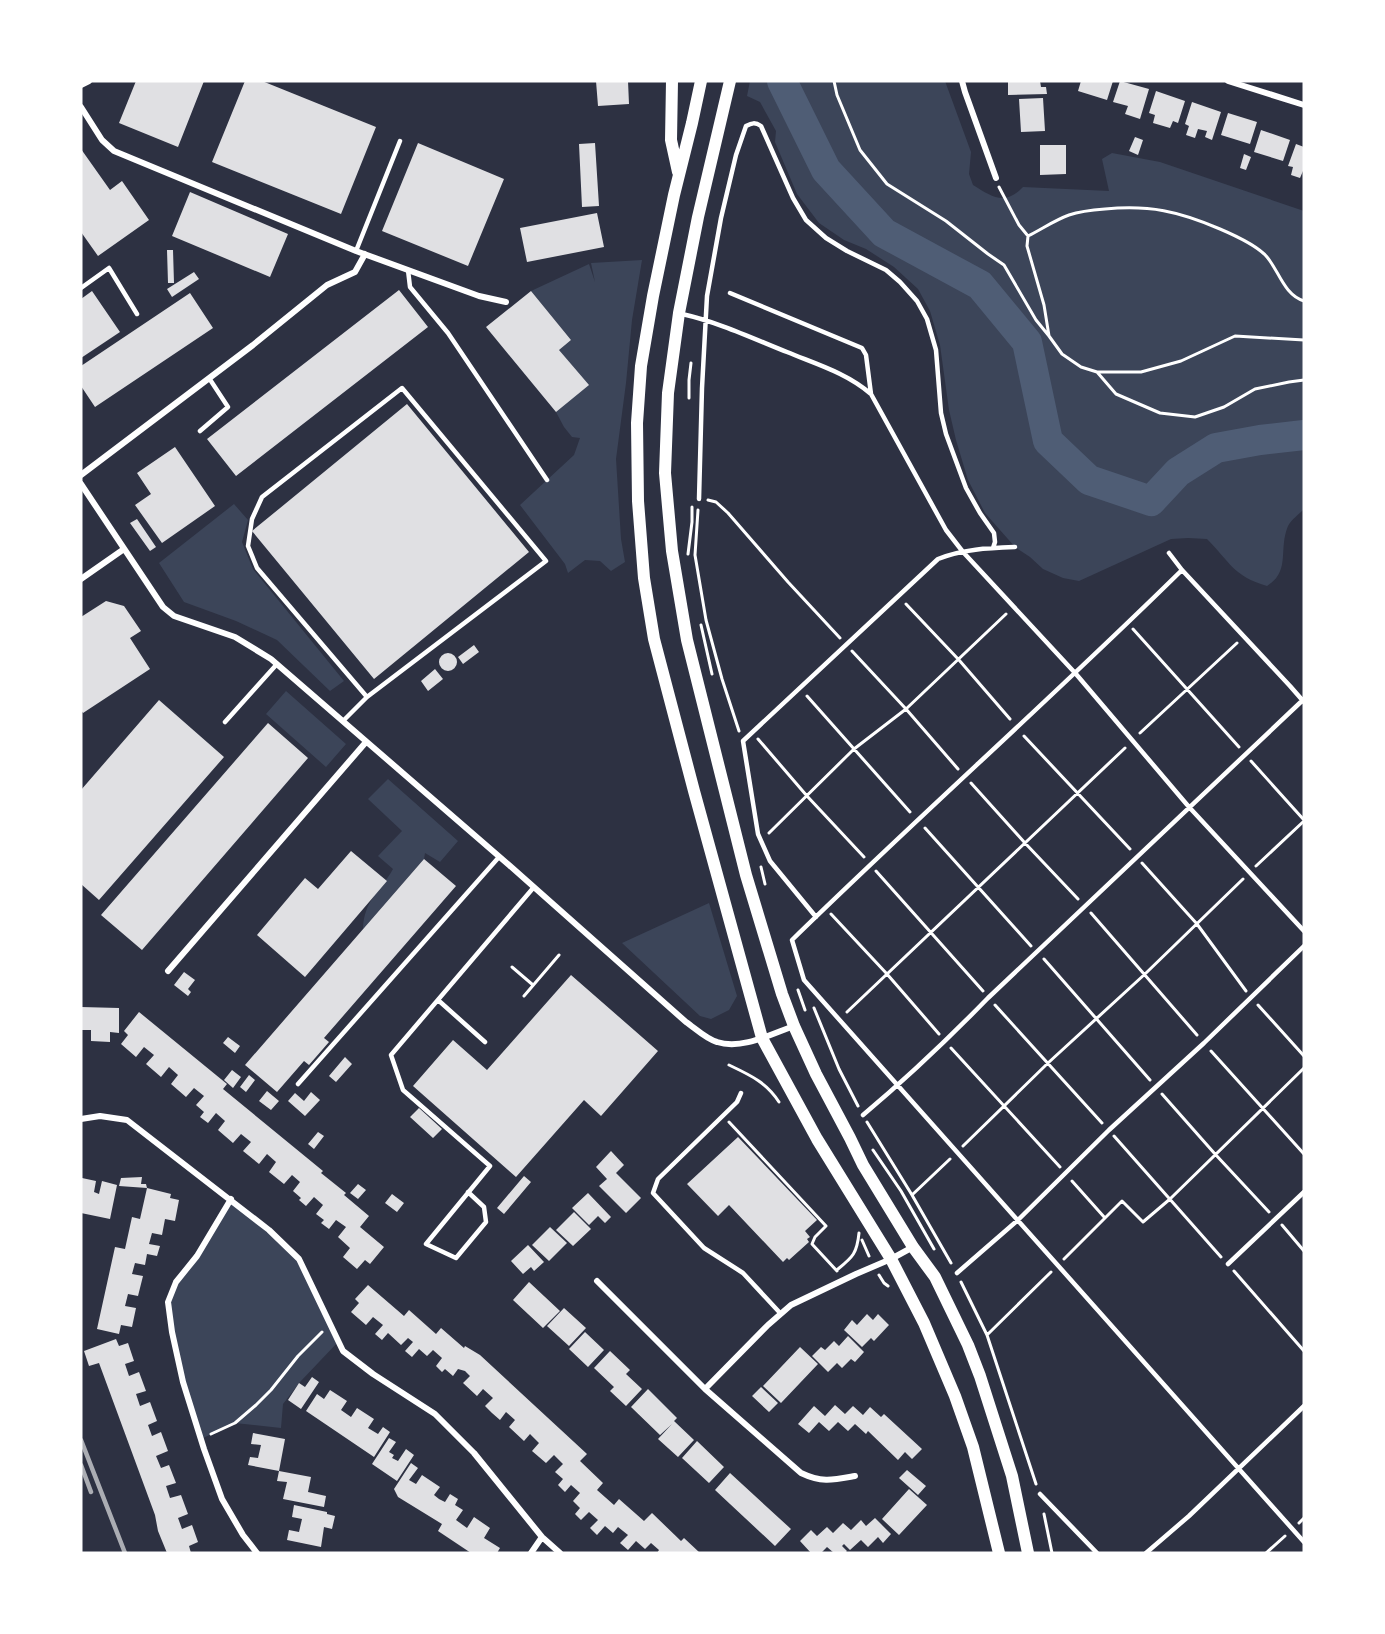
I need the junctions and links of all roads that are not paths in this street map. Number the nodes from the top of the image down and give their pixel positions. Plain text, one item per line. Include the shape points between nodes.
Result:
1 (89, 81) edge
2 (672, 81) edge
3 (700, 81) edge
4 (730, 81) edge
5 (962, 81) edge
6 (1228, 81) edge
7 (81, 85) edge
8 (1304, 105) edge
9 (81, 107) edge
10 (400, 141) dead end
11 (679, 176) junction
12 (996, 178) road end
13 (356, 250) junction
14 (365, 254) junction
15 (408, 270) junction
16 (81, 288) edge
17 (730, 292) dead end
18 (506, 302) dead end
19 (679, 313) junction
20 (136, 314) dead end
21 (706, 319) junction
22 (209, 378) junction
23 (871, 393) junction
24 (200, 431) dead end
25 (81, 475) edge
26 (547, 480) dead end
27 (81, 484) edge
28 (699, 499) road end
29 (1015, 547) dead end
30 (993, 548) junction
31 (124, 549) junction
32 (963, 552) junction
33 (1169, 553) dead end
34 (1182, 570) junction
35 (81, 579) edge
36 (277, 663) junction
37 (1076, 674) junction
38 (367, 697) junction
39 (1303, 701) edge
40 (343, 721) junction
41 (225, 722) dead end
42 (366, 742) junction
43 (1189, 807) junction
44 (499, 857) junction
45 (534, 887) junction
46 (816, 917) junction
47 (1304, 931) edge
48 (1304, 946) edge
49 (168, 970) dead end
50 (438, 1000) junction
51 (794, 1026) junction
52 (762, 1038) junction
53 (485, 1042) dead end
54 (298, 1084) dead end
55 (899, 1086) junction
56 (741, 1093) dead end
57 (863, 1115) road end
58 (81, 1119) edge
59 (468, 1192) junction
60 (1304, 1192) edge
61 (231, 1199) junction
62 (1018, 1220) junction
63 (913, 1246) junction
64 (891, 1259) junction
65 (1228, 1264) road end
66 (957, 1273) road end
67 (597, 1281) dead end
68 (781, 1314) junction
69 (705, 1389) junction
70 (1304, 1406) edge
71 (1239, 1468) junction
72 (855, 1476) dead end
73 (1040, 1494) road end
74 (542, 1537) junction
75 (1304, 1542) edge
76 (257, 1553) edge
77 (531, 1553) edge
78 (560, 1553) edge
79 (997, 1553) edge
80 (1028, 1553) edge
81 (1097, 1553) edge
82 (1146, 1553) edge

1 - 7 street
2 - 11 main road via 671,140
3 - 11 main road
4 - 19 main road
5 - 12 street
6 - 8 street
9 - 13 street via 114,151
10 - 13 lane
11 - 52 main road via 641,366 637,445 644,578 654,639
13 - 14 street
14 - 15 street
14 - 22 street via 355,272 327,285
15 - 18 street
15 - 26 lane via 410,287 448,333
16 - 20 lane via 109,268
17 - 23 lane via 862,348
19 - 21 lane
19 - 51 main road via 668,393 665,472 672,551 687,640 746,875
21 - 23 lane via 848,377
21 - 28 lane
21 - 30 lane via 706,296 736,155 746,126 757,124 806,220 840,247 886,270 917,301 936,350 946,434 966,488 994,533
22 - 24 lane via 228,407
22 - 25 street
23 - 32 lane via 946,530
27 - 31 street
29 - 30 lane
30 - 32 lane
31 - 35 street
31 - 36 street via 162,607 174,616 235,637
32 - 37 lane
32 - 46 lane via 938,559 743,741 758,834 770,861
33 - 34 lane
34 - 37 lane
34 - 39 lane
36 - 40 street
36 - 41 lane
37 - 43 lane
37 - 46 lane
38 - 38 lane via 546,561 402,388 262,497 252,519 248,546 257,568
38 - 40 lane
39 - 43 lane
40 - 42 street
42 - 44 street
42 - 49 street
43 - 47 lane
43 - 55 lane
44 - 45 street
44 - 54 lane
45 - 50 lane
45 - 52 street via 686,1022 715,1042 729,1045
46 - 55 lane via 792,940 804,980
48 - 62 lane
50 - 53 lane
50 - 59 lane via 391,1055 404,1090 490,1167
51 - 52 street
51 - 63 main road via 863,1165
52 - 64 main road via 817,1139
55 - 57 lane
55 - 62 lane
56 - 68 lane via 737,1102 657,1179 653,1193 704,1248 743,1273
58 - 61 street via 100,1116 127,1120
59 - 59 lane via 426,1244 456,1258 486,1222 484,1207
60 - 65 lane
61 - 74 street via 299,1259 343,1352 435,1414 474,1453
61 - 76 street via 197,1256 176,1282 168,1302 183,1382 222,1499
62 - 66 lane
62 - 71 lane
63 - 64 street
63 - 80 main road via 935,1277 980,1376 1012,1476
64 - 68 street via 791,1305
64 - 79 main road via 929,1333 955,1396 973,1448
67 - 69 street
68 - 69 street
69 - 72 street via 801,1473 826,1481
70 - 71 lane
71 - 75 lane
71 - 82 lane
73 - 81 lane
74 - 77 street
74 - 78 street

